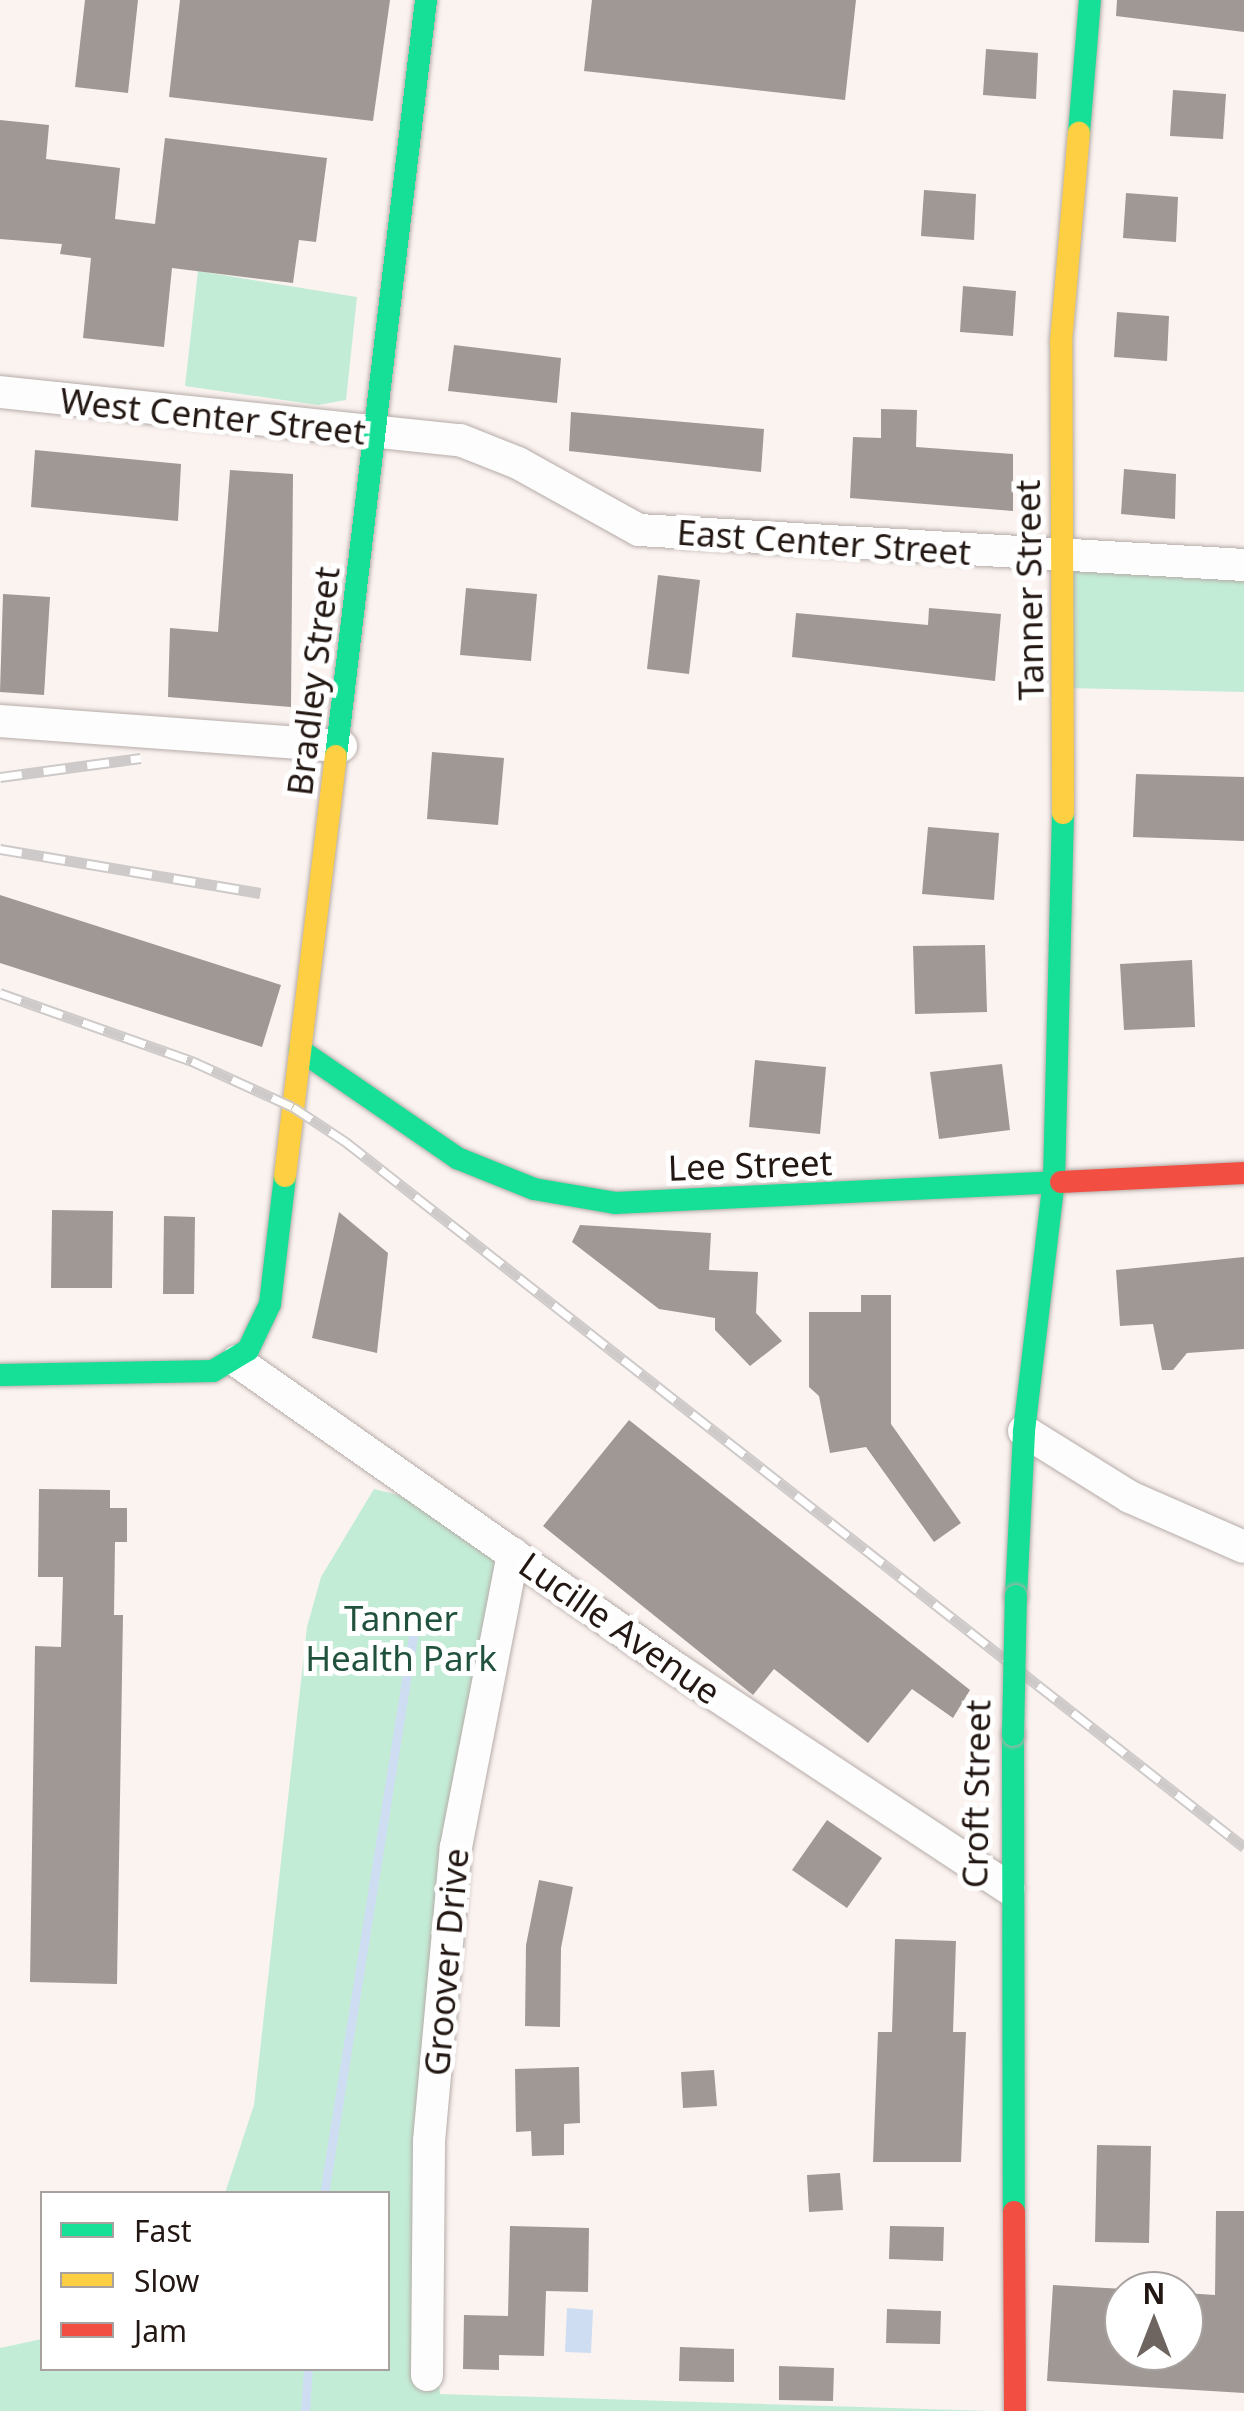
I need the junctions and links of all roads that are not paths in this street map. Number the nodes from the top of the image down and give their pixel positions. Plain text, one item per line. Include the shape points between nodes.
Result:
1 (426, 0) edge
2 (1090, 0) edge
3 (0, 392) edge
4 (378, 434) junction
5 (426, 436) joint
6 (1065, 557) junction
7 (1244, 565) edge
8 (0, 721) edge
9 (341, 746) junction
10 (300, 1050) junction
11 (1244, 1173) edge
12 (1054, 1181) junction
13 (237, 1361) junction
14 (0, 1374) edge
15 (1024, 1432) junction
16 (1244, 1547) edge
17 (513, 1553) junction
18 (1008, 1888) junction
19 (427, 2376) dead end
20 (1015, 2411) edge

1 - 4 street, Bradley Street
2 - 6 street, Tanner Street via 1061,342
3 - 4 street, West Center Street
4 - 5 street, West Center Street
4 - 9 street, Bradley Street
5 - 6 street, East Center Street via 491,450 639,530
6 - 7 street, East Center Street
6 - 12 street, Tanner Street
8 - 9 street
9 - 10 street, Bradley Street
10 - 12 street, Lee Street via 457,1158 574,1198 656,1205
10 - 13 street, Bradley Street via 270,1304
11 - 12 street, Lee Street
12 - 15 street, Croft Street
13 - 14 street via 190,1376
13 - 17 street, Lucille Avenue
15 - 16 street via 1130,1498
15 - 18 street, Croft Street, bridge
17 - 18 street, Lucille Avenue
17 - 19 street, Groover Drive via 456,1846 429,2141
18 - 20 street, Croft Street

